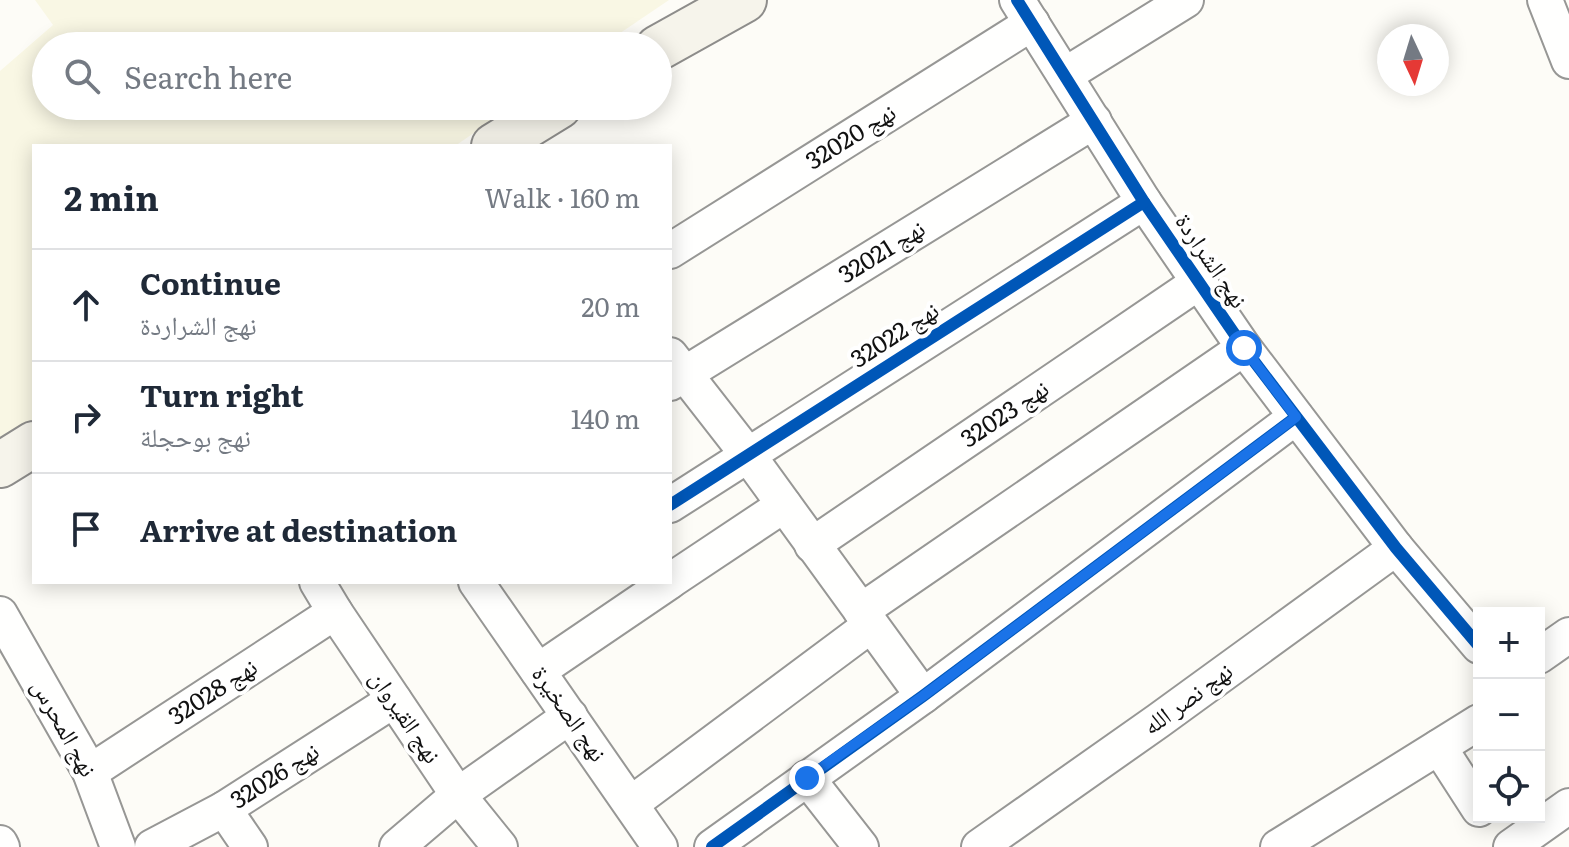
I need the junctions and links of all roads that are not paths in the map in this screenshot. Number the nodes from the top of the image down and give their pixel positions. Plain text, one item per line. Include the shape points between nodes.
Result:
1 (744, 0) edge
2 (1186, 0) edge
3 (1545, 0) edge
4 (1024, 12) edge
5 (672, 40) edge
6 (1569, 61) edge
7 (1065, 75) junction
8 (539, 120) edge
9 (1094, 121) junction
10 (508, 142) edge
11 (1144, 202) junction
12 (672, 250) edge
13 (1199, 282) junction
14 (1244, 348) junction
15 (675, 371) edge
16 (1296, 417) junction
17 (32, 445) edge
18 (748, 455) junction
19 (0, 465) edge
20 (672, 504) edge
21 (784, 505) junction
22 (812, 545) junction
23 (1396, 548) junction
24 (672, 581) edge
25 (318, 584) edge
26 (478, 584) edge
27 (667, 584) edge
28 (335, 612) junction
29 (0, 614) edge
30 (866, 618) junction
31 (1569, 635) edge
32 (1473, 639) edge
33 (1545, 652) edge
34 (548, 663) junction
35 (923, 696) junction
36 (394, 700) junction
37 (570, 716) junction
38 (1473, 726) edge
39 (1439, 747) junction
40 (90, 772) junction
41 (807, 778) junction
42 (458, 795) junction
43 (1473, 800) edge
44 (632, 803) junction
45 (1569, 806) edge
46 (224, 809) junction
47 (1488, 823) edge
48 (118, 847) edge
49 (152, 847) edge
50 (250, 847) edge
51 (397, 847) edge
52 (500, 847) edge
53 (660, 847) edge
54 (712, 847) edge
55 (861, 847) edge
56 (979, 847) edge
57 (1278, 847) edge
58 (1503, 847) edge
59 (1511, 847) edge

1 - 5 street
2 - 7 street
3 - 6 street
4 - 7 street, نهج الشراردة
4 - 12 street, نهج 32020
7 - 9 street, نهج الشراردة
8 - 10 street
9 - 11 street, نهج الشراردة
9 - 15 street, نهج 32021
11 - 13 street, نهج الشراردة
11 - 18 street, نهج 32022
13 - 14 street, نهج الشراردة
13 - 22 street, نهج 32023
14 - 16 street, نهج الشراردة
14 - 30 street
15 - 18 street
16 - 23 street, نهج الشراردة
16 - 35 street
17 - 19 street
18 - 20 street, نهج 32022
18 - 21 street
21 - 22 street
21 - 24 street
22 - 30 street
23 - 32 street, نهج الشراردة
23 - 56 street, نهج نصر الله
25 - 28 street, نهج القيروان
26 - 34 street, نهج الصخيرة
27 - 34 street
28 - 36 street, نهج القيروان
28 - 40 street, نهج 32028
29 - 40 street, نهج المحرس
30 - 35 street
30 - 44 street
31 - 33 street
34 - 37 street, نهج الصخيرة
35 - 41 street
36 - 42 street, نهج القيروان
36 - 46 street, نهج 32026
37 - 42 street
37 - 44 street, نهج الصخيرة
38 - 39 street
39 - 43 street
39 - 57 street
40 - 48 street, نهج المحرس
41 - 54 street
41 - 55 street
42 - 51 street
42 - 52 street, نهج القيروان
44 - 53 street, نهج الصخيرة
45 - 59 street
46 - 49 street, نهج 32026
46 - 50 street
47 - 58 street

